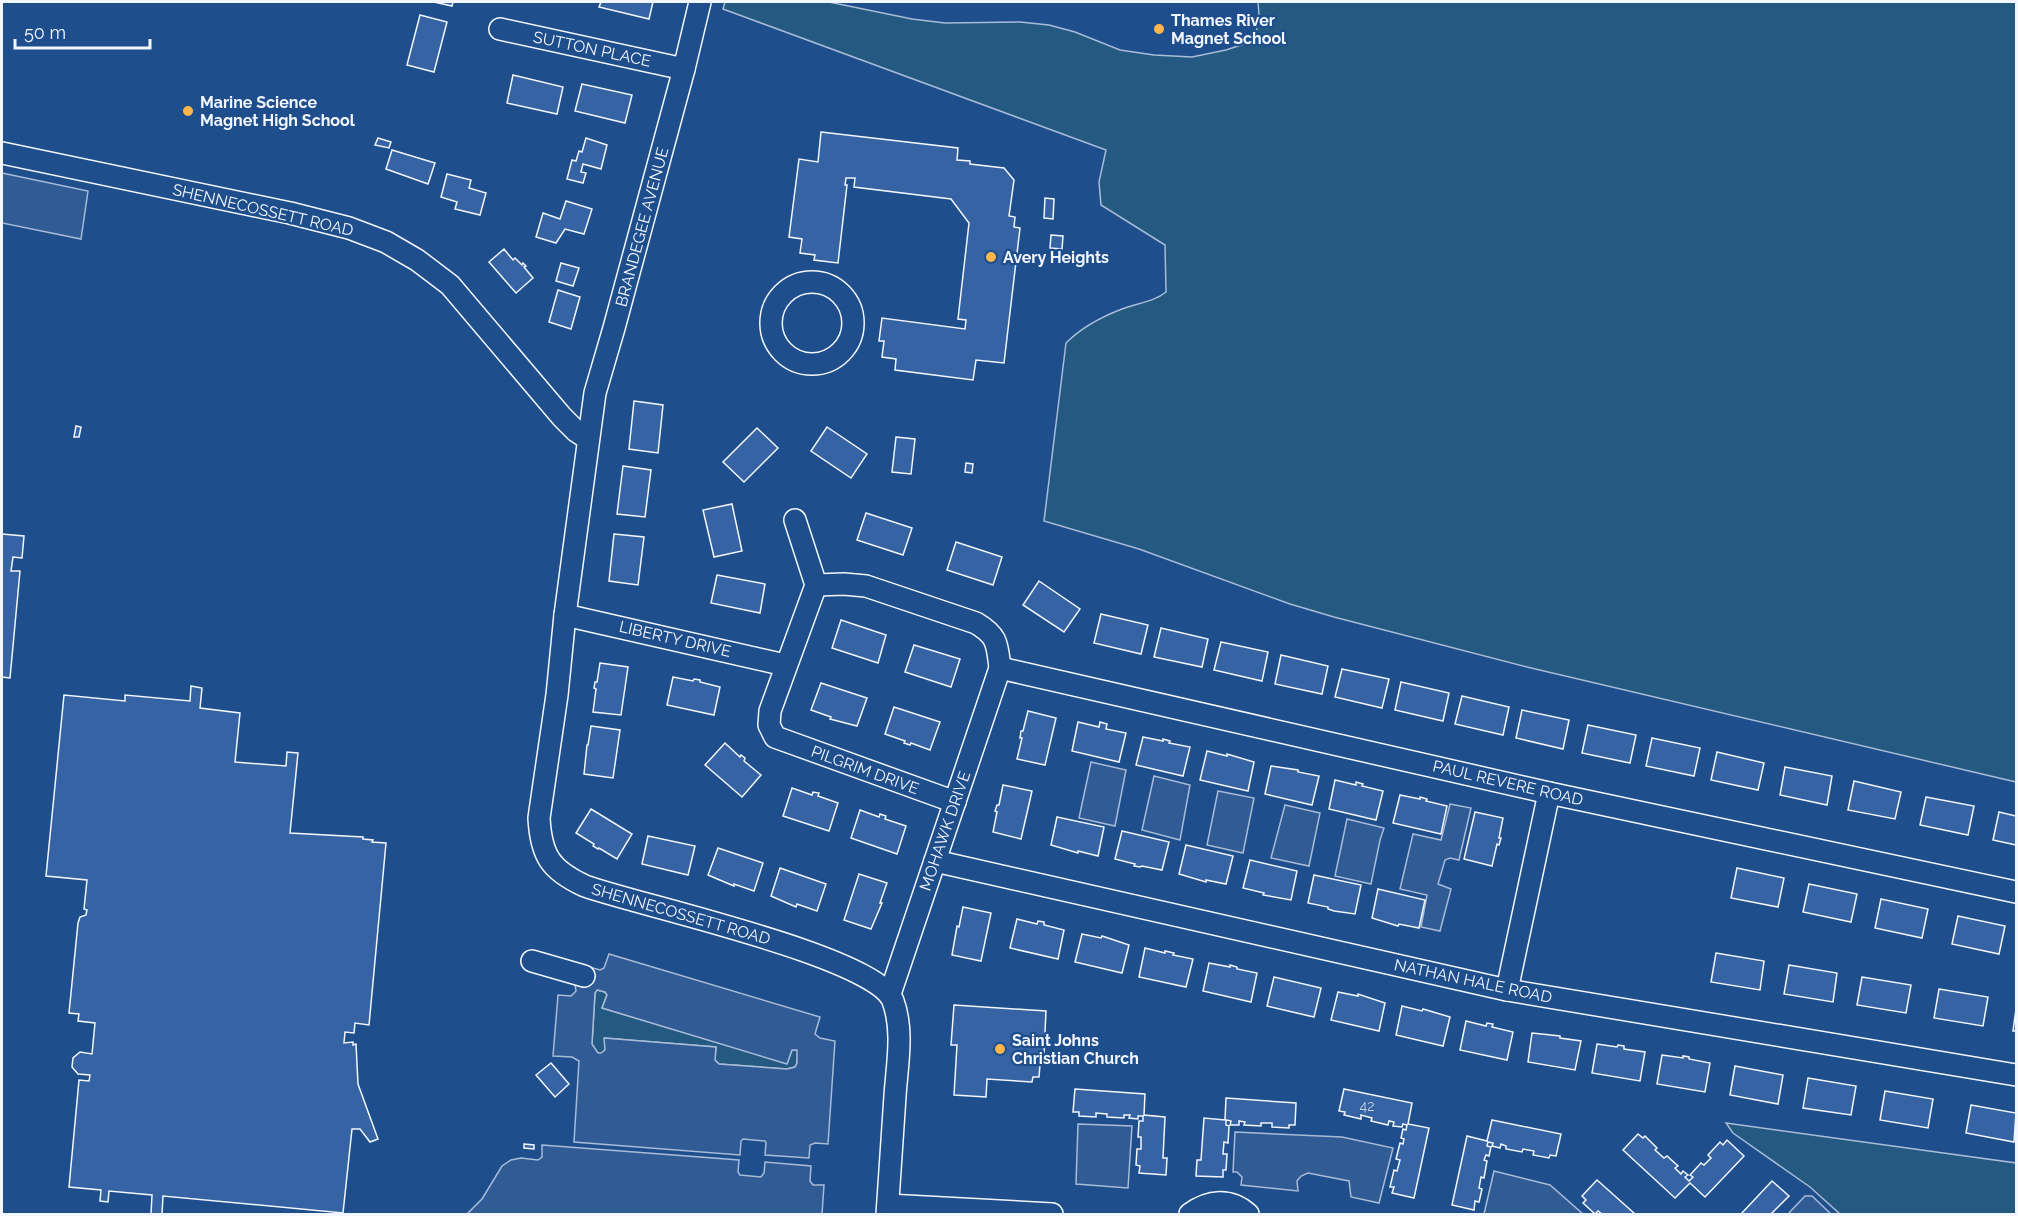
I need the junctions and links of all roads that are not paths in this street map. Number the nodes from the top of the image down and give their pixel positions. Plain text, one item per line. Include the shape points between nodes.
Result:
1 (700, 2) edge
2 (500, 29) dead end
3 (684, 69) junction
4 (2, 153) edge
5 (587, 446) junction
6 (795, 520) dead end
7 (816, 585) junction
8 (565, 615) junction
9 (785, 665) junction
10 (1000, 668) junction
11 (1549, 793) junction
12 (955, 802) junction
13 (935, 861) junction
14 (2016, 892) edge
15 (532, 961) dead end
16 (584, 976) dead end
17 (1507, 990) junction
18 (890, 994) junction
19 (2016, 1075) edge
20 (887, 1210) edge
21 (1052, 1215) edge
22 (1190, 1215) edge
23 (1248, 1215) edge

1 - 3 street, BRANDEGEE AVENUE
2 - 3 street, SUTTON PLACE
3 - 5 street, BRANDEGEE AVENUE via 595,393
4 - 5 street, SHENNECOSSETT ROAD via 309,218 349,228 394,246 450,285
5 - 8 street, SHENNECOSSETT ROAD
6 - 7 street
7 - 9 street
7 - 10 street via 866,586 976,623 997,640
8 - 9 street, LIBERTY DRIVE
8 - 18 street, SHENNECOSSETT ROAD via 539,818 544,853 553,864 574,881 596,890 769,938 825,959 860,974
9 - 12 street, PILGRIM DRIVE via 770,711 769,725 775,737
10 - 11 street, PAUL REVERE ROAD
10 - 12 street, MOHAWK DRIVE
11 - 14 street, PAUL REVERE ROAD
11 - 17 street
12 - 13 street, MOHAWK DRIVE
13 - 17 street, NATHAN HALE ROAD
13 - 18 street, MOHAWK DRIVE
15 - 16 street
17 - 19 street, NATHAN HALE ROAD
18 - 20 street via 900,1026
20 - 21 street
22 - 23 street via 1214,1202 1228,1203

